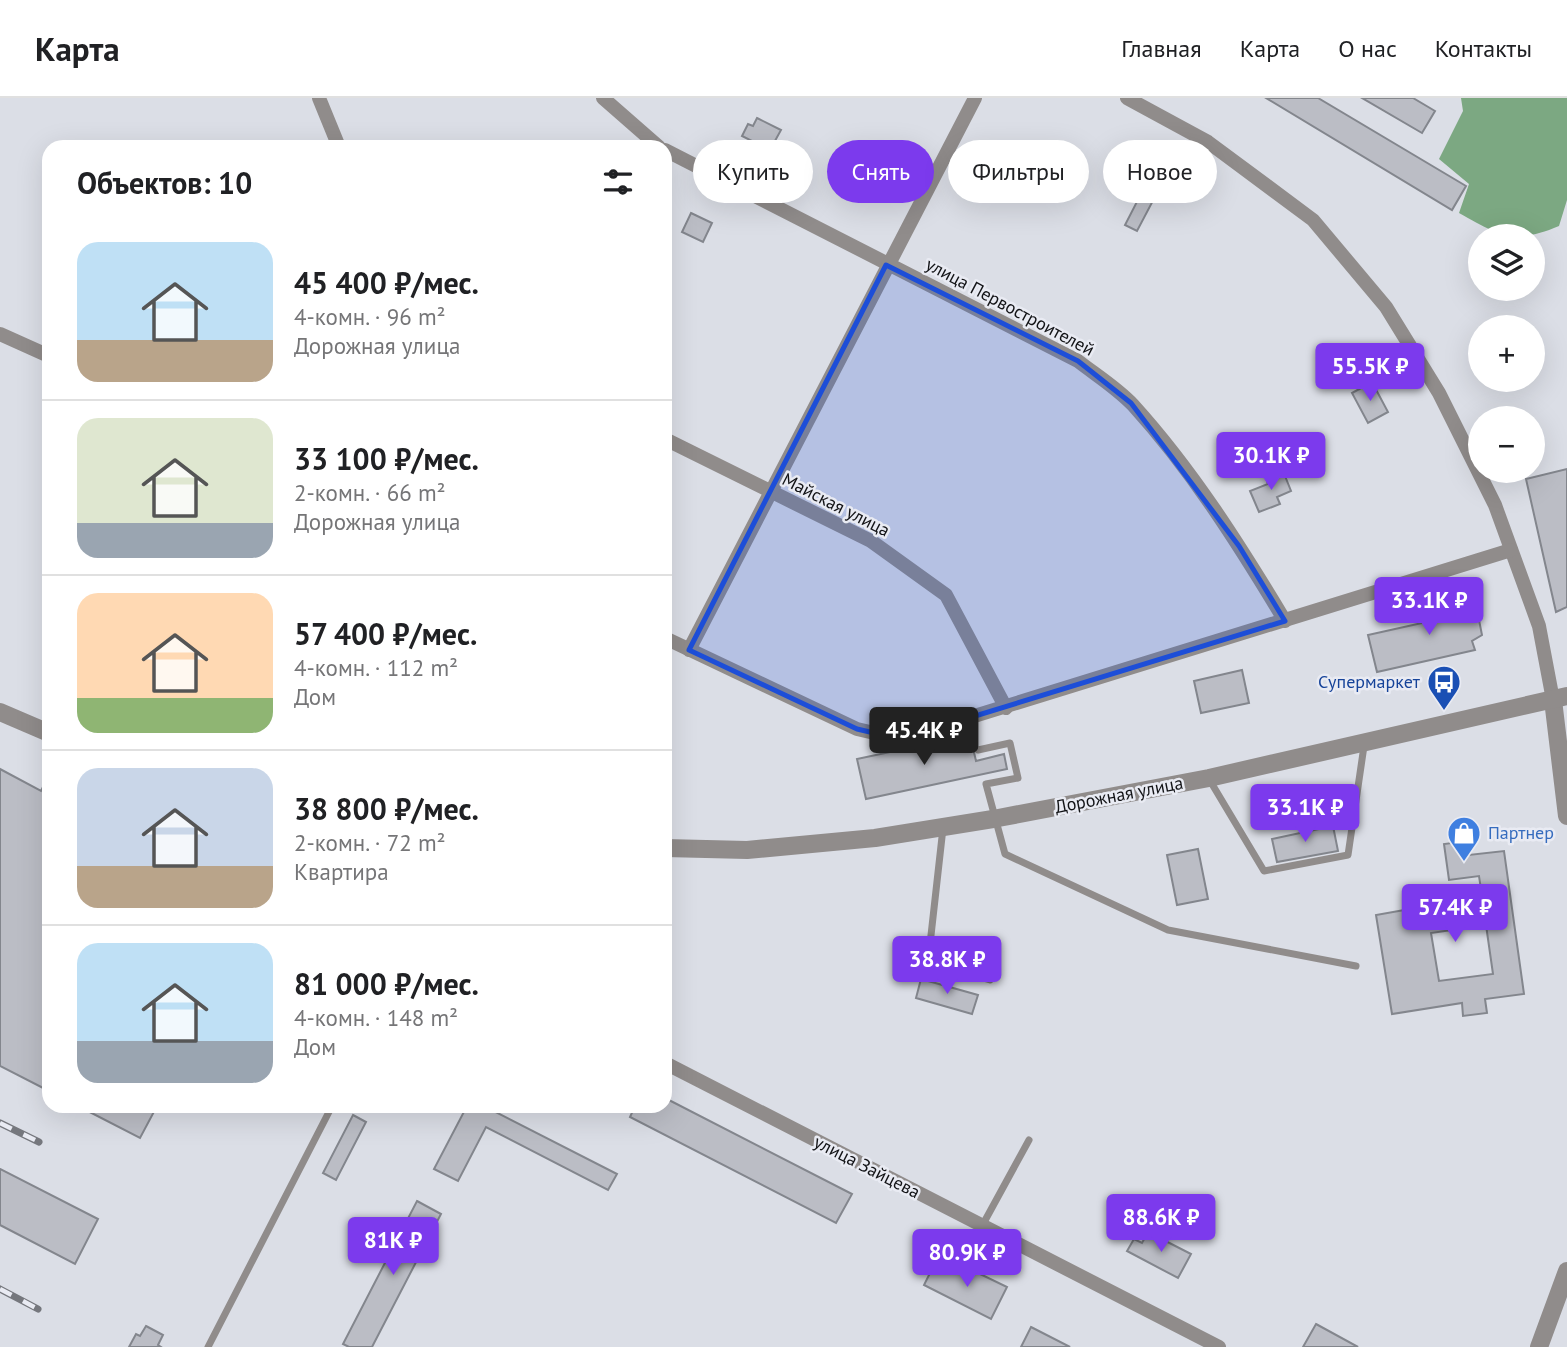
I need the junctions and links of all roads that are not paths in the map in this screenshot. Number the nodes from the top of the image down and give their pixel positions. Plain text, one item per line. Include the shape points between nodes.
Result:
1 (319, 98) edge
2 (603, 98) edge
3 (975, 98) edge
4 (1127, 98) edge
5 (336, 140) edge
6 (651, 140) edge
7 (672, 154) edge
8 (886, 265) junction
9 (0, 334) edge
10 (42, 353) edge
11 (672, 443) edge
12 (768, 492) junction
13 (1511, 550) junction
14 (1285, 621) junction
15 (672, 642) edge
16 (689, 650) junction
17 (1560, 698) edge
18 (1006, 708) junction
19 (0, 712) edge
20 (42, 730) edge
21 (1364, 743) junction
22 (978, 750) dead end
23 (1209, 778) junction
24 (1567, 816) edge
25 (993, 819) junction
26 (943, 827) junction
27 (672, 848) edge
28 (1356, 966) dead end
29 (990, 980) dead end
30 (672, 1067) edge
31 (327, 1113) edge
32 (1029, 1140) dead end
33 (982, 1226) junction
34 (1567, 1271) edge
35 (208, 1347) edge
36 (1219, 1347) edge
37 (1539, 1347) edge

1 - 5 street
2 - 6 street
3 - 8 street
4 - 13 street via 1208,142 1313,220 1386,307 1439,393 1495,505
7 - 8 street, улица Первостроителей
8 - 12 street
8 - 14 street, улица Первостроителей via 1078,361 1131,403 1239,546
9 - 10 street
11 - 12 street, Майская улица
12 - 16 street
12 - 18 street, Майская улица via 871,541 946,594
13 - 14 street
13 - 17 street
14 - 18 street
15 - 16 street
16 - 18 street via 857,729 900,739
17 - 21 street, Дорожная улица
17 - 24 street
19 - 20 street
21 - 23 street, Дорожная улица
21 - 23 lane via 1348,855 1264,871
22 - 25 lane via 1010,743 1018,778 986,784
23 - 25 street, Дорожная улица
25 - 26 street, Дорожная улица
25 - 28 lane via 1004,854 1168,930
26 - 27 street, Дорожная улица via 747,850
26 - 29 lane via 928,962
30 - 33 street, улица Зайцева
31 - 35 lane
32 - 33 lane
33 - 36 street, улица Зайцева
34 - 37 street

